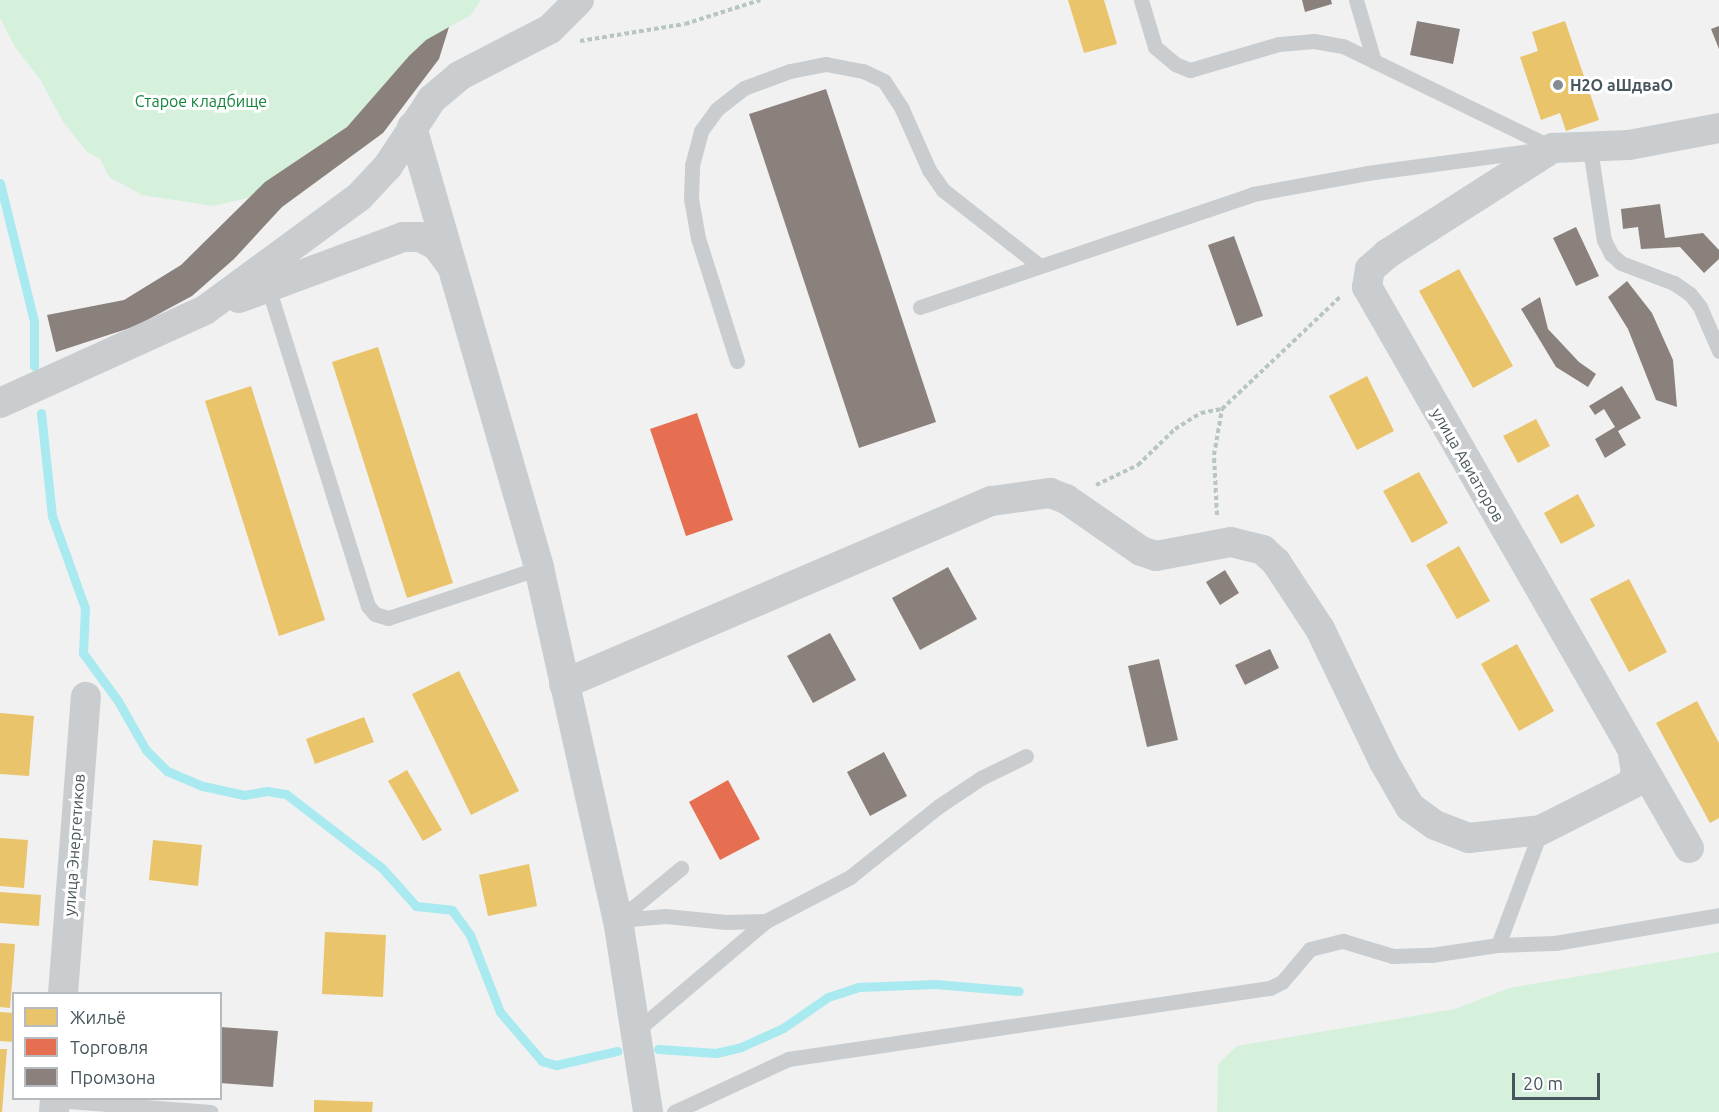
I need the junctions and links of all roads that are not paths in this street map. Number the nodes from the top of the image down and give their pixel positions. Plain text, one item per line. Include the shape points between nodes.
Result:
1 (579, 0) edge
2 (1141, 0) edge
3 (1356, 0) edge
4 (1374, 61) junction
5 (412, 128) junction
6 (1719, 128) edge
7 (1553, 148) junction
8 (1590, 148) junction
9 (1040, 266) junction
10 (454, 269) junction
11 (267, 287) junction
12 (920, 307) dead end
13 (205, 310) junction
14 (1719, 351) edge
15 (737, 361) dead end
16 (0, 403) edge
17 (539, 568) junction
18 (564, 684) junction
19 (86, 698) dead end
20 (1633, 754) junction
21 (1026, 756) dead end
22 (1541, 830) junction
23 (1689, 848) dead end
24 (681, 868) dead end
25 (1719, 915) edge
26 (618, 920) junction
27 (766, 921) junction
28 (1498, 945) junction
29 (63, 992) edge
30 (636, 1031) junction
31 (54, 1104) edge
32 (211, 1112) edge
33 (648, 1112) edge
34 (674, 1112) edge

1 - 5 street via 550,29 459,76 432,99
2 - 4 lane via 1155,47 1175,64 1190,70 1279,44 1314,40 1343,46
3 - 4 lane
4 - 7 lane
5 - 10 street
5 - 13 street via 388,166 360,196
6 - 8 street via 1683,137
7 - 8 street
7 - 9 lane via 1366,173 1253,194
7 - 20 street, улица Авиаторов via 1387,254 1370,269 1367,287
8 - 14 lane via 1604,240 1611,254 1621,263 1674,283 1689,294 1700,307
9 - 12 lane
9 - 15 lane via 943,190 884,81 863,71 826,64 790,71 744,88 717,110 701,131 692,165 691,200 698,238
10 - 11 street via 436,245 420,237 403,237
10 - 17 street
11 - 13 street
11 - 17 lane via 368,606 375,614 388,618
13 - 16 street
17 - 18 street
18 - 22 street via 992,501 1033,492 1066,499 1141,551 1156,556 1224,544 1247,544 1276,562 1320,629 1410,807 1435,825 1469,838
18 - 26 street
19 - 29 street, улица Энергетиков
20 - 22 street via 1636,772 1632,784
20 - 23 street, улица Авиаторов
21 - 27 lane via 981,778 939,806 850,877
22 - 28 lane
24 - 26 lane
25 - 28 lane via 1555,943
26 - 27 lane via 666,916
26 - 30 street
27 - 30 lane
28 - 34 lane via 1393,956 1343,941 1310,949 1282,982 1270,988 788,1059
30 - 33 street
31 - 32 lane

